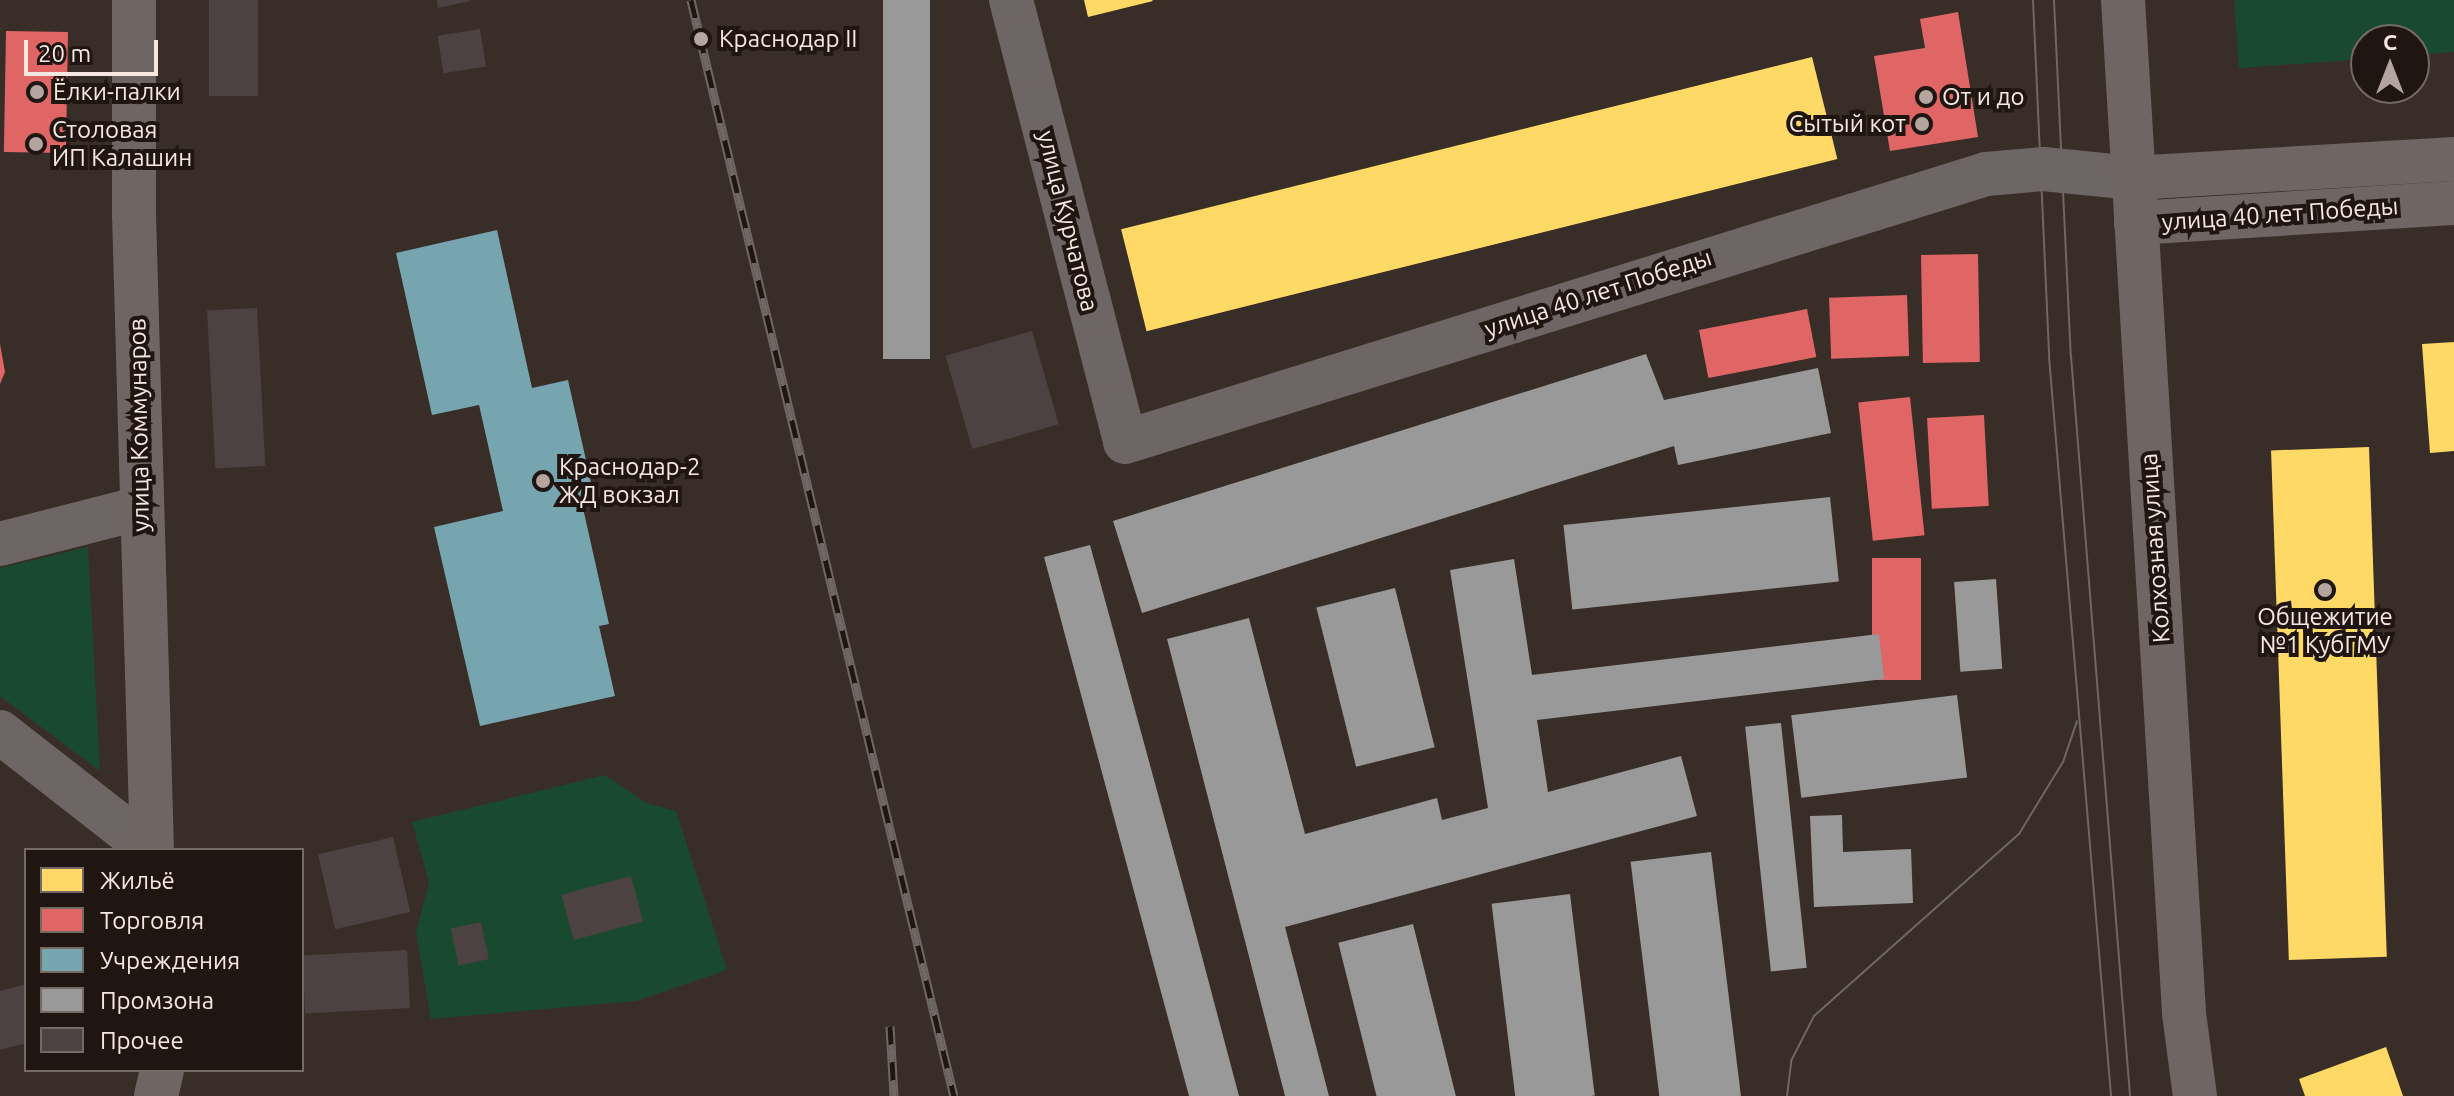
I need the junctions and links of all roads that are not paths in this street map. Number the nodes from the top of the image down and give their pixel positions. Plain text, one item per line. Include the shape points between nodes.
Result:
1 (134, 0) edge
2 (1011, 0) edge
3 (2123, 0) edge
4 (2454, 159) edge
5 (2077, 172) junction
6 (2133, 178) junction
7 (2454, 203) edge
8 (2136, 223) junction
9 (1125, 442) joint
10 (141, 508) junction
11 (0, 544) edge
12 (0, 732) edge
13 (148, 848) edge
14 (151, 848) edge
15 (162, 1072) edge
16 (156, 1096) edge
17 (2195, 1096) edge

1 - 10 main road, улица Коммунаров
2 - 9 street, улица Курчатова
3 - 6 main road, Колхозная улица
4 - 6 main road, улица 40 лет Победы
5 - 6 street, улица 40 лет Победы
5 - 8 street, улица 40 лет Победы
5 - 9 street, улица 40 лет Победы via 1986,174 1876,205
6 - 8 main road, Колхозная улица
7 - 8 main road, улица 40 лет Победы
8 - 17 main road, Колхозная улица via 2184,1013
10 - 11 street
10 - 14 main road, улица Коммунаров
12 - 13 street
15 - 16 main road

